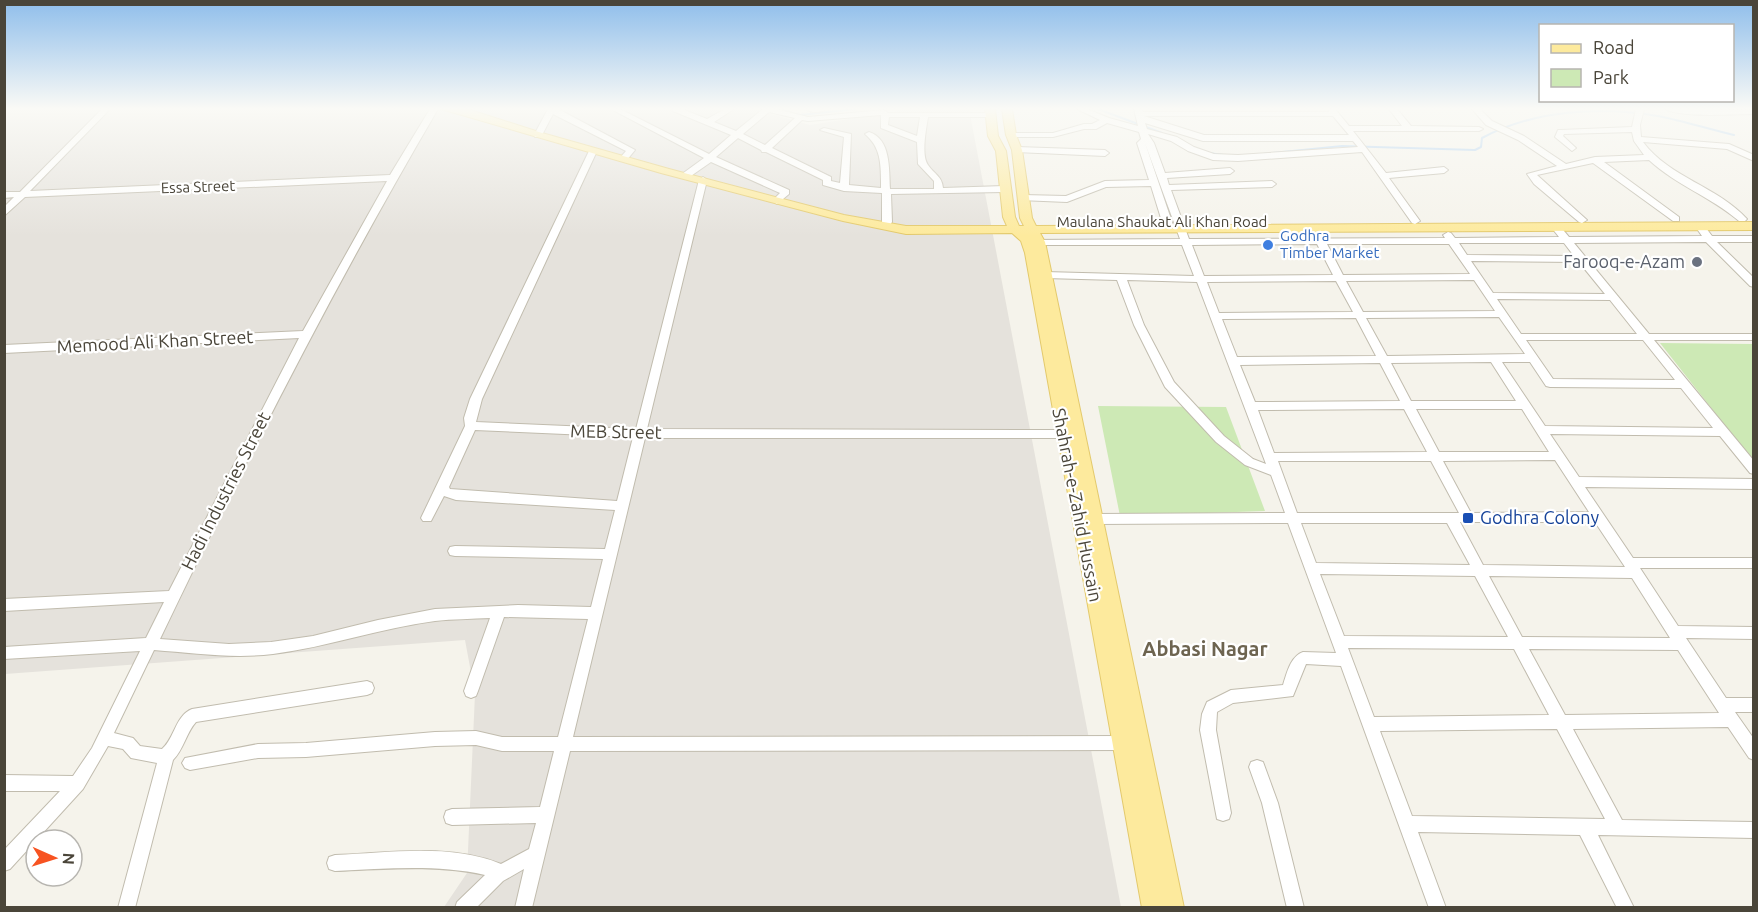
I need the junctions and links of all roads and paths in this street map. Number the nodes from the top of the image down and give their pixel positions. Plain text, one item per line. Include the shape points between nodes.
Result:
1 (593, 151) edge
2 (64, 152) edge
3 (407, 152) edge
4 (595, 152) edge
5 (630, 152) edge
6 (698, 152) edge
7 (718, 152) edge
8 (768, 152) edge
9 (847, 152) edge
10 (881, 152) edge
11 (920, 152) edge
12 (1001, 152) edge
13 (1017, 152) edge
14 (1063, 152) edge
15 (1152, 152) edge
16 (1199, 152) edge
17 (1284, 152) edge
18 (1365, 152) edge
19 (1542, 152) edge
20 (1648, 152) edge
21 (1740, 152) edge
22 (1105, 153) dead end
23 (1653, 157) junction
24 (710, 158) junction
25 (623, 159) junction
26 (1754, 159) edge
27 (1595, 160) junction
28 (1564, 166) junction
29 (1444, 170) dead end
30 (1230, 171) dead end
31 (684, 176) junction
32 (1384, 176) junction
33 (391, 178) junction
34 (1158, 179) junction
35 (703, 180) junction
36 (1272, 184) dead end
37 (844, 188) junction
38 (1166, 188) junction
39 (1004, 189) junction
40 (886, 190) junction
41 (939, 190) junction
42 (22, 194) junction
43 (4, 195) edge
44 (1023, 198) junction
45 (777, 201) junction
46 (4, 213) edge
47 (1676, 219) junction
48 (1748, 219) edge
49 (1582, 220) junction
50 (1415, 221) junction
51 (1173, 225) junction
52 (1013, 226) junction
53 (1029, 226) junction
54 (1556, 226) junction
55 (1700, 226) junction
56 (1754, 226) edge
57 (890, 227) junction
58 (1442, 227) junction
59 (1065, 228) junction
60 (1754, 239) edge
61 (1452, 240) junction
62 (1567, 240) junction
63 (1320, 241) junction
64 (1710, 241) junction
65 (1185, 242) junction
66 (1039, 243) junction
67 (1463, 258) junction
68 (1583, 259) junction
69 (1046, 275) junction
70 (1477, 277) junction
71 (1121, 278) junction
72 (1340, 278) junction
73 (1199, 279) junction
74 (1751, 280) edge
75 (1490, 296) junction
76 (1614, 297) junction
77 (1503, 314) junction
78 (1359, 315) junction
79 (1215, 316) junction
80 (305, 334) junction
81 (1646, 336) junction
82 (1518, 337) junction
83 (1754, 337) edge
84 (4, 349) edge
85 (1532, 357) junction
86 (1494, 358) junction
87 (1383, 359) junction
88 (1233, 361) junction
89 (1684, 384) junction
90 (1525, 405) junction
91 (1251, 406) junction
92 (1408, 406) junction
93 (471, 426) junction
94 (1541, 430) junction
95 (641, 432) junction
96 (1723, 432) junction
97 (1063, 434) junction
98 (1435, 456) junction
99 (1559, 456) junction
100 (1270, 457) junction
101 (1754, 470) edge
102 (1276, 472) junction
103 (1576, 482) junction
104 (1754, 484) edge
105 (442, 488) junction
106 (621, 506) junction
107 (1599, 517) junction
108 (427, 518) dead end
109 (1293, 518) junction
110 (1451, 518) junction
111 (1468, 518) junction
112 (1095, 519) junction
113 (455, 551) dead end
114 (609, 554) junction
115 (1754, 563) edge
116 (1312, 568) junction
117 (1632, 568) junction
118 (1479, 570) junction
119 (174, 596) junction
120 (4, 605) edge
121 (499, 612) junction
122 (596, 612) junction
123 (1754, 633) edge
124 (1678, 638) junction
125 (1339, 642) junction
126 (1518, 643) junction
127 (150, 644) junction
128 (4, 653) edge
129 (1346, 660) junction
130 (367, 688) dead end
131 (471, 691) dead end
132 (1722, 705) junction
133 (1754, 705) edge
134 (1732, 720) junction
135 (1561, 722) junction
136 (1370, 724) junction
137 (105, 738) junction
138 (563, 742) junction
139 (1131, 743) junction
140 (1754, 753) edge
141 (164, 757) junction
142 (190, 763) dead end
143 (1257, 767) dead end
144 (4, 783) edge
145 (77, 783) junction
146 (1223, 813) dead end
147 (544, 815) junction
148 (452, 817) dead end
149 (1406, 824) junction
150 (1585, 827) junction
151 (1618, 828) junction
152 (1754, 830) edge
153 (534, 855) junction
154 (4, 863) edge
155 (335, 863) dead end
156 (502, 873) junction
157 (126, 908) edge
158 (463, 908) edge
159 (523, 908) edge
160 (1152, 908) edge
161 (1173, 908) edge
162 (1296, 908) edge
163 (1438, 908) edge
164 (1626, 908) edge

1 - 93 street via 476,399
2 - 42 street
3 - 33 street, Hadi Industries Street
4 - 25 main road, Maulana Shaukat Ali Khan Road
5 - 25 street
6 - 24 street
7 - 24 street
8 - 37 street via 828,179 826,183
9 - 37 street
10 - 40 street
11 - 41 street via 922,164 938,180
12 - 39 main road
13 - 44 main road, Shahrah-e-Zahid Hussain
14 - 22 street
15 - 34 street
16 - 17 street via 1228,158
18 - 32 street
19 - 28 street
20 - 23 street
21 - 26 street
23 - 27 street
23 - 48 street via 1676,176
24 - 31 street
24 - 45 street via 786,192
25 - 31 main road, Maulana Shaukat Ali Khan Road
27 - 28 street
27 - 47 street
28 - 49 street via 1531,175
29 - 32 street
30 - 34 street
31 - 35 main road, Maulana Shaukat Ali Khan Road
32 - 50 street
33 - 42 street, Essa Street
33 - 80 street, Hadi Industries Street
34 - 38 street
34 - 44 street via 1106,184 1067,199
34 - 51 street
35 - 45 main road, Maulana Shaukat Ali Khan Road
35 - 95 street
36 - 38 street
37 - 40 street
38 - 51 street
39 - 41 street
39 - 52 main road
40 - 41 street
40 - 57 street
42 - 43 street, Essa Street
42 - 46 street
44 - 53 main road, Shahrah-e-Zahid Hussain
45 - 57 main road, Maulana Shaukat Ali Khan Road
47 - 48 main road, Maulana Shaukat Ali Khan Road
47 - 49 main road, Maulana Shaukat Ali Khan Road
49 - 50 main road, Maulana Shaukat Ali Khan Road
50 - 51 main road, Maulana Shaukat Ali Khan Road
51 - 53 main road, Maulana Shaukat Ali Khan Road
51 - 58 main road, Maulana Shaukat Ali Khan Road
51 - 59 main road, Maulana Shaukat Ali Khan Road
51 - 65 street
52 - 53 main road, Maulana Shaukat Ali Khan Road
52 - 57 main road, Maulana Shaukat Ali Khan Road via 960,231
52 - 66 main road, Shahrah-e-Zahid Hussain
53 - 59 main road, Maulana Shaukat Ali Khan Road
53 - 66 main road, Shahrah-e-Zahid Hussain
54 - 55 main road, Maulana Shaukat Ali Khan Road
54 - 58 main road, Maulana Shaukat Ali Khan Road
54 - 62 street
55 - 56 main road, Maulana Shaukat Ali Khan Road
55 - 64 street
58 - 61 street
59 - 66 street
60 - 64 street
61 - 62 street
61 - 63 street
61 - 67 street
62 - 64 street
62 - 68 street
63 - 65 street
63 - 72 street
64 - 74 street
65 - 66 street
65 - 73 street
66 - 69 main road, Shahrah-e-Zahid Hussain
66 - 97 main road, Shahrah-e-Zahid Hussain via 1031,253
67 - 68 street
67 - 70 street
68 - 76 street
69 - 71 street
69 - 112 main road, Shahrah-e-Zahid Hussain
70 - 72 street
70 - 75 street
71 - 73 street
71 - 102 street via 1169,384 1220,439 1249,462
72 - 73 street
72 - 78 street
73 - 79 street
75 - 76 street
75 - 77 street
76 - 81 street
77 - 78 street
77 - 82 street
78 - 79 street
78 - 87 street
79 - 88 street
80 - 84 street, Memood Ali Khan Street
80 - 119 street, Hadi Industries Street
81 - 82 street
81 - 83 street
81 - 89 street
82 - 85 street
85 - 86 street
85 - 89 street via 1550,383
86 - 87 street
86 - 90 street
87 - 88 street
87 - 92 street
88 - 91 street
89 - 96 street
90 - 92 street
90 - 94 street
91 - 92 street
91 - 100 street
92 - 98 street
93 - 95 street, MEB Street
93 - 105 street
94 - 96 street
94 - 99 street
95 - 97 street, MEB Street
95 - 106 street
96 - 101 street
97 - 139 main road, Shahrah-e-Zahid Hussain
98 - 99 street
98 - 100 street
98 - 111 street
99 - 103 street
100 - 102 street
102 - 109 street
103 - 104 street
103 - 107 street
105 - 106 street via 456,495
105 - 108 street
106 - 114 street
107 - 111 street
107 - 117 street
109 - 110 street
109 - 112 street
109 - 116 street
110 - 111 street
110 - 118 street
112 - 139 main road, Shahrah-e-Zahid Hussain
113 - 114 street
114 - 122 street
115 - 117 street
116 - 118 street
116 - 125 street
117 - 118 street
117 - 124 street
118 - 126 street
119 - 120 street
119 - 127 street, Hadi Industries Street
121 - 122 street
121 - 127 street via 435,615 271,648 218,650
121 - 131 street
122 - 138 street
123 - 124 street
124 - 126 street
124 - 132 street
125 - 126 street
125 - 129 street
126 - 135 street
127 - 128 street
127 - 137 street, Hadi Industries Street
129 - 136 street
129 - 146 street via 1302,658 1288,691 1231,697 1212,707 1208,730
130 - 141 street via 198,714 186,722 177,747
132 - 133 street
132 - 134 street
134 - 135 street
134 - 140 street
135 - 136 street
135 - 151 street
136 - 149 street
137 - 141 street via 130,743 136,753
137 - 145 street, Hadi Industries Street
138 - 139 street
138 - 142 street via 502,744 476,738 435,739 258,751
138 - 147 street
139 - 160 main road, Shahrah-e-Zahid Hussain
139 - 161 main road, Shahrah-e-Zahid Hussain
141 - 157 street
143 - 162 street
144 - 145 street
145 - 154 street, Hadi Industries Street
147 - 148 street
147 - 153 street
149 - 150 street
149 - 163 street
150 - 151 street
150 - 164 street
151 - 152 street
153 - 156 street
153 - 159 street
155 - 156 street via 465,860
156 - 158 street

